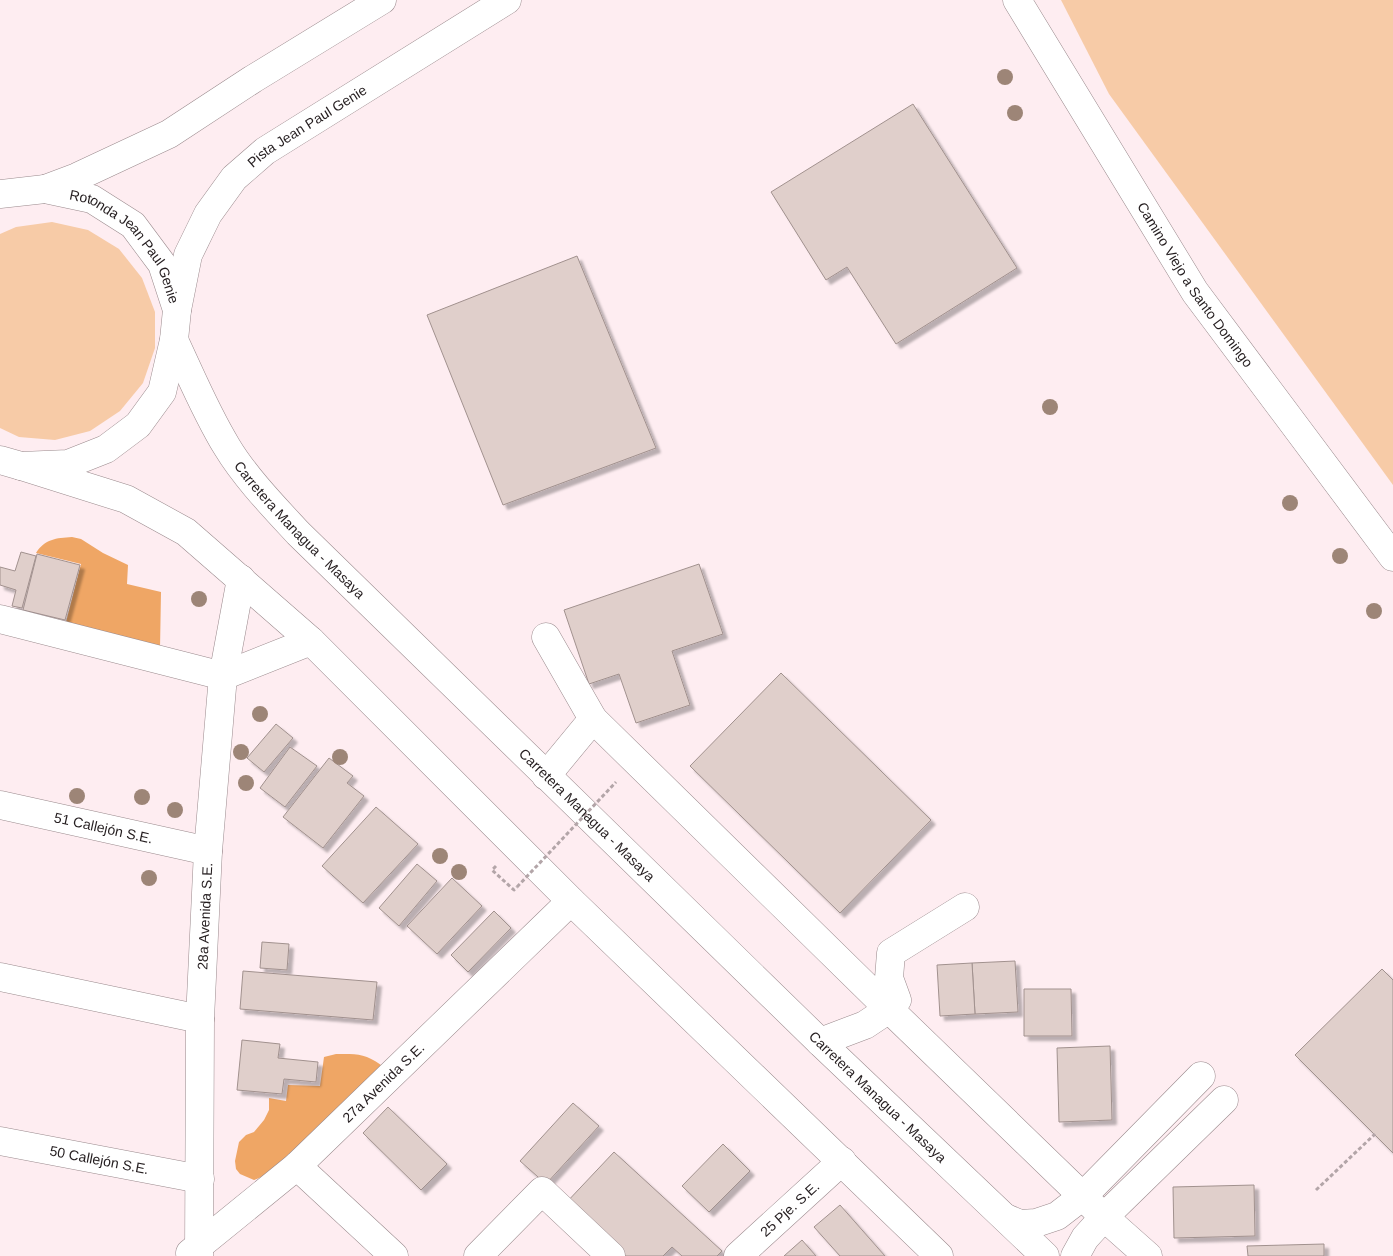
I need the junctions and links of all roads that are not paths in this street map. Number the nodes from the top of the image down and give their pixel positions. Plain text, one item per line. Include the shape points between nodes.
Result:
1 (382, 0) edge
2 (507, 0) edge
3 (1017, 0) edge
4 (45, 189) junction
5 (0, 194) edge
6 (177, 310) junction
7 (174, 340) junction
8 (10, 463) edge
9 (1388, 544) edge
10 (240, 579) junction
11 (0, 619) edge
12 (546, 636) dead end
13 (311, 640) junction
14 (223, 676) junction
15 (593, 719) junction
16 (546, 776) junction
17 (0, 805) edge
18 (208, 851) junction
19 (571, 901) junction
20 (965, 907) dead end
21 (0, 977) edge
22 (889, 1008) junction
23 (200, 1019) junction
24 (820, 1042) junction
25 (1200, 1076) dead end
26 (1224, 1100) dead end
27 (0, 1141) edge
28 (842, 1160) junction
29 (297, 1166) junction
30 (200, 1179) junction
31 (1083, 1196) junction
32 (1104, 1217) junction
33 (1006, 1218) junction
34 (195, 1252) edge
35 (394, 1256) edge
36 (478, 1256) edge
37 (611, 1256) edge
38 (738, 1256) edge
39 (939, 1256) edge
40 (1045, 1256) edge
41 (1075, 1256) edge
42 (1148, 1256) edge

1 - 4 main road via 169,134
2 - 6 main road, Pista Jean Paul Genie via 265,151 234,178 208,214 188,255
3 - 9 main road, Camino Viejo a Santo Domingo via 1195,292
4 - 5 main road, Rotonda Jean Paul Genie
4 - 6 main road, Rotonda Jean Paul Genie via 92,199 133,226 162,264
6 - 7 main road, Rotonda Jean Paul Genie
7 - 8 main road, Rotonda Jean Paul Genie via 162,392 138,425 106,449 68,464
7 - 16 main road, Carretera Managua - Masaya via 227,448 267,500 330,566
8 - 10 main road via 126,499 186,532
10 - 13 main road
10 - 14 main road, 28a Avenida S.E.
11 - 14 main road
12 - 15 main road
13 - 14 main road
13 - 19 main road
14 - 18 main road, 28a Avenida S.E.
15 - 16 main road
15 - 22 main road
16 - 24 main road, Carretera Managua - Masaya
17 - 18 main road, 51 Callejón S.E.
18 - 23 main road, 28a Avenida S.E.
19 - 28 main road
19 - 29 main road, 27a Avenida S.E.
20 - 22 main road via 890,953 889,978 897,1000
21 - 23 main road
22 - 24 main road via 865,1025
22 - 31 main road
23 - 30 main road, 28a Avenida S.E.
24 - 33 main road, Carretera Managua - Masaya
25 - 31 main road
26 - 32 main road
27 - 30 main road, 50 Callejón S.E.
28 - 38 main road, 25 Pje. S.E.
28 - 39 main road
29 - 34 main road, 27a Avenida S.E.
29 - 35 main road
30 - 34 main road, 28a Avenida S.E.
31 - 32 main road
31 - 33 main road via 1057,1216 1036,1223 1020,1224
32 - 41 main road via 1085,1238
32 - 42 main road
33 - 40 main road, Carretera Managua - Masaya
36 - 37 main road via 542,1191

